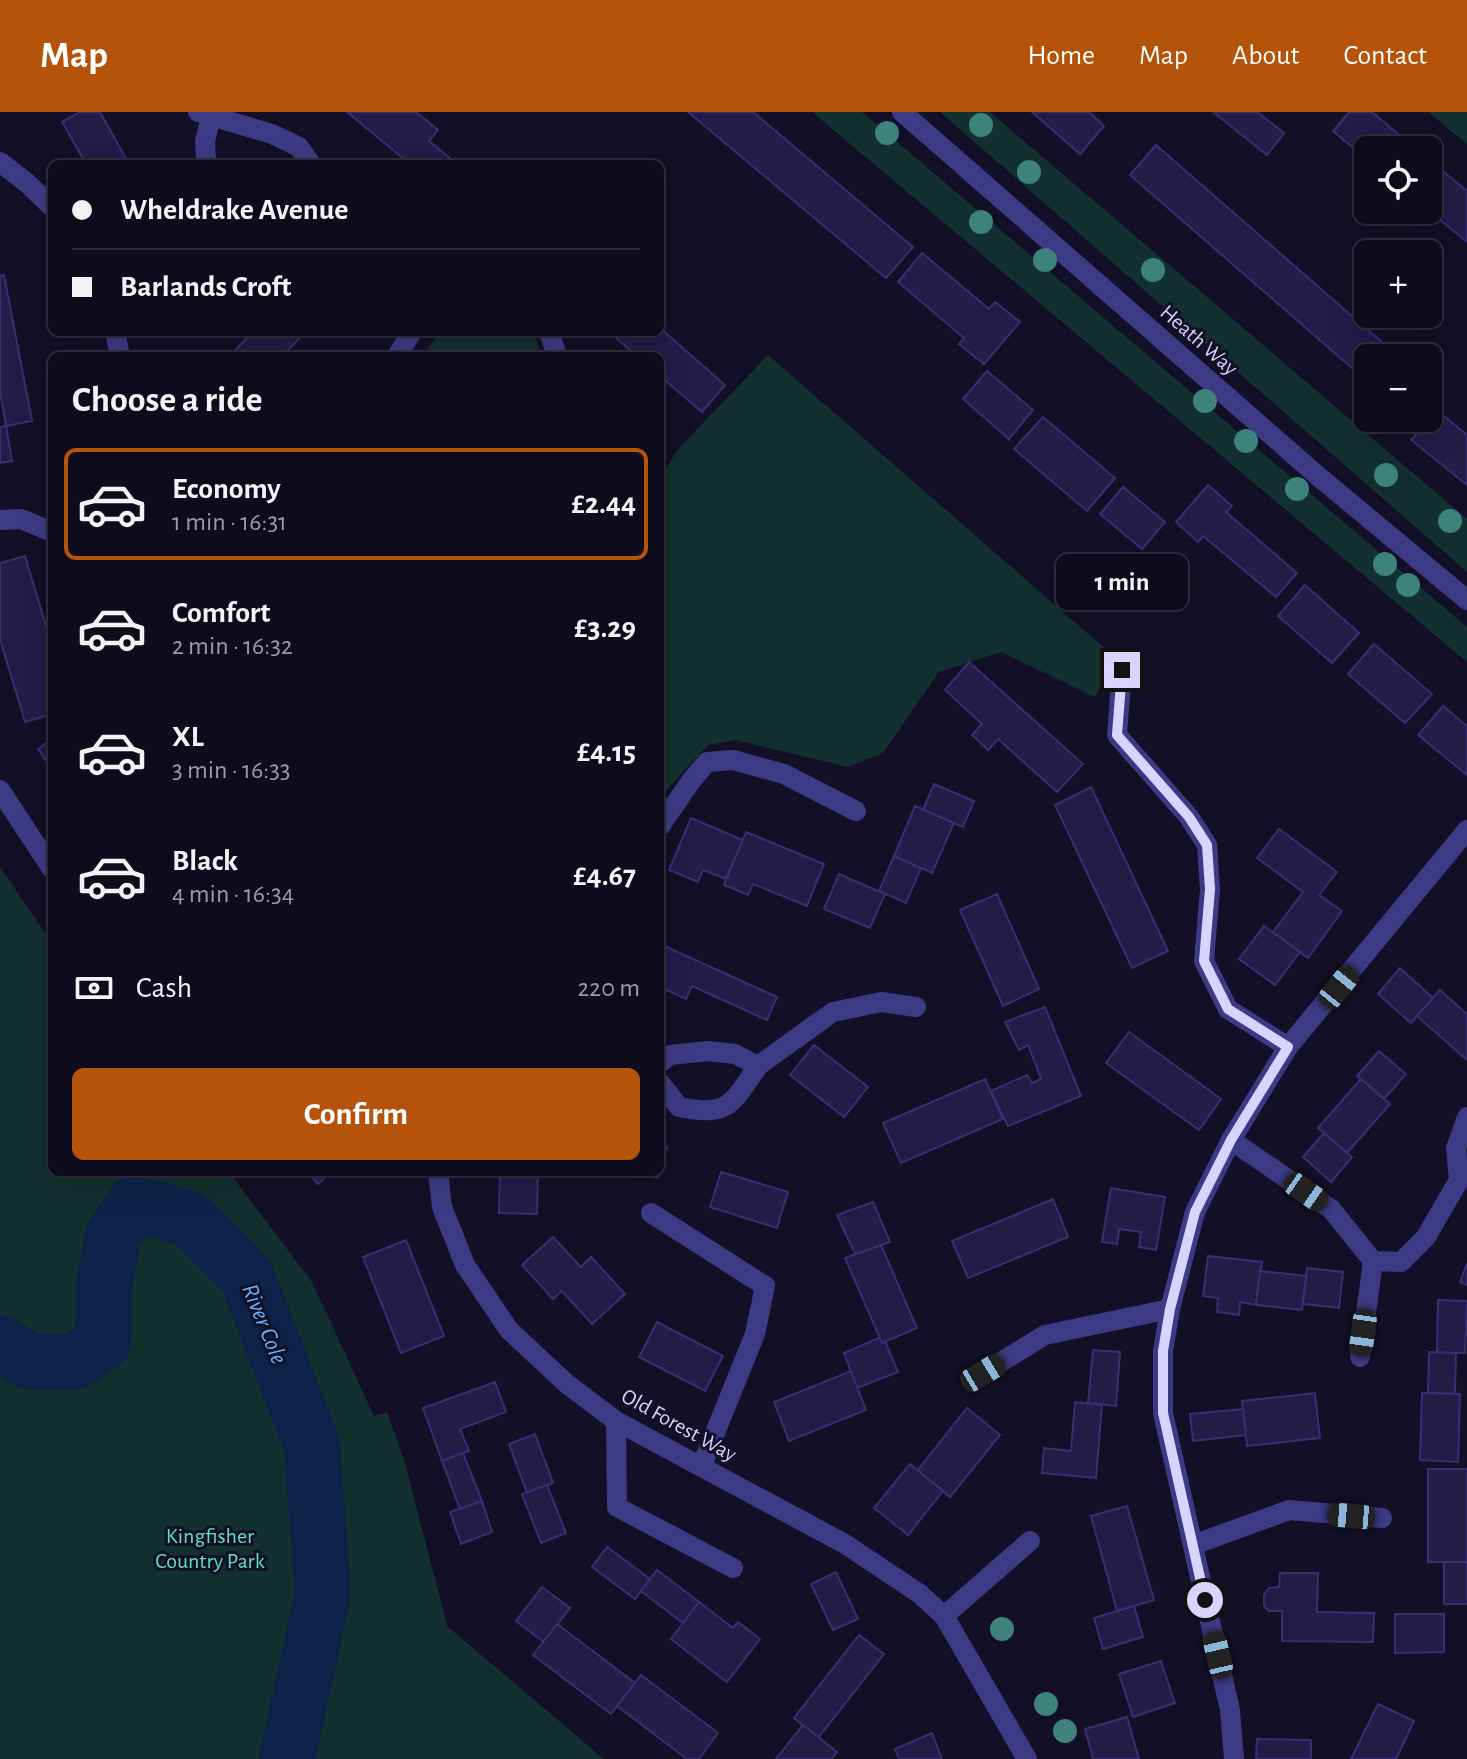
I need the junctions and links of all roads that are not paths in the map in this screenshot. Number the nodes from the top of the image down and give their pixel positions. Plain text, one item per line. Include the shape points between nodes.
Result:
1 (902, 112) edge
2 (204, 114) edge
3 (206, 160) edge
4 (308, 160) edge
5 (0, 162) edge
6 (48, 203) edge
7 (0, 520) edge
8 (48, 530) edge
9 (1467, 600) edge
10 (1122, 670) dead end
11 (0, 790) edge
12 (856, 811) dead end
13 (664, 821) edge
14 (1467, 830) edge
15 (48, 863) edge
16 (916, 1007) dead end
17 (1288, 1047) junction
18 (664, 1060) edge
19 (758, 1066) junction
20 (664, 1088) edge
21 (1467, 1117) edge
22 (1231, 1140) junction
23 (438, 1176) edge
24 (651, 1213) dead end
25 (1373, 1261) junction
26 (1170, 1309) junction
27 (1360, 1357) dead end
28 (983, 1373) dead end
29 (616, 1421) junction
30 (702, 1465) junction
31 (1382, 1518) dead end
32 (1030, 1541) dead end
33 (1193, 1545) junction
34 (733, 1568) dead end
35 (944, 1616) junction
36 (1027, 1759) edge
37 (1234, 1759) edge

1 - 9 street, Heath Way
2 - 3 street
2 - 4 street via 272,134 299,147
5 - 6 street
7 - 8 street via 21,519
10 - 17 street via 1117,735 1207,845 1210,889 1204,961 1228,1009
11 - 15 street
12 - 13 street via 784,774 733,760 707,762
14 - 17 street
16 - 19 street via 881,1002 833,1012
17 - 22 street
18 - 19 street via 708,1051 735,1054
19 - 20 street via 736,1099 707,1113 679,1107
21 - 25 street via 1456,1148 1459,1180 1426,1237 1401,1262
22 - 25 street via 1331,1209
22 - 26 street via 1195,1212
23 - 29 street, Old Forest Way via 442,1207 465,1265 509,1330
24 - 30 street via 765,1286 755,1334
25 - 27 street
26 - 28 street via 1045,1335
26 - 33 street via 1163,1351 1163,1413
29 - 30 street, Old Forest Way
29 - 34 street via 617,1507
30 - 35 street, Old Forest Way via 845,1544
31 - 33 street via 1289,1510
32 - 35 street
33 - 37 street via 1230,1710
35 - 36 street, Old Forest Way

